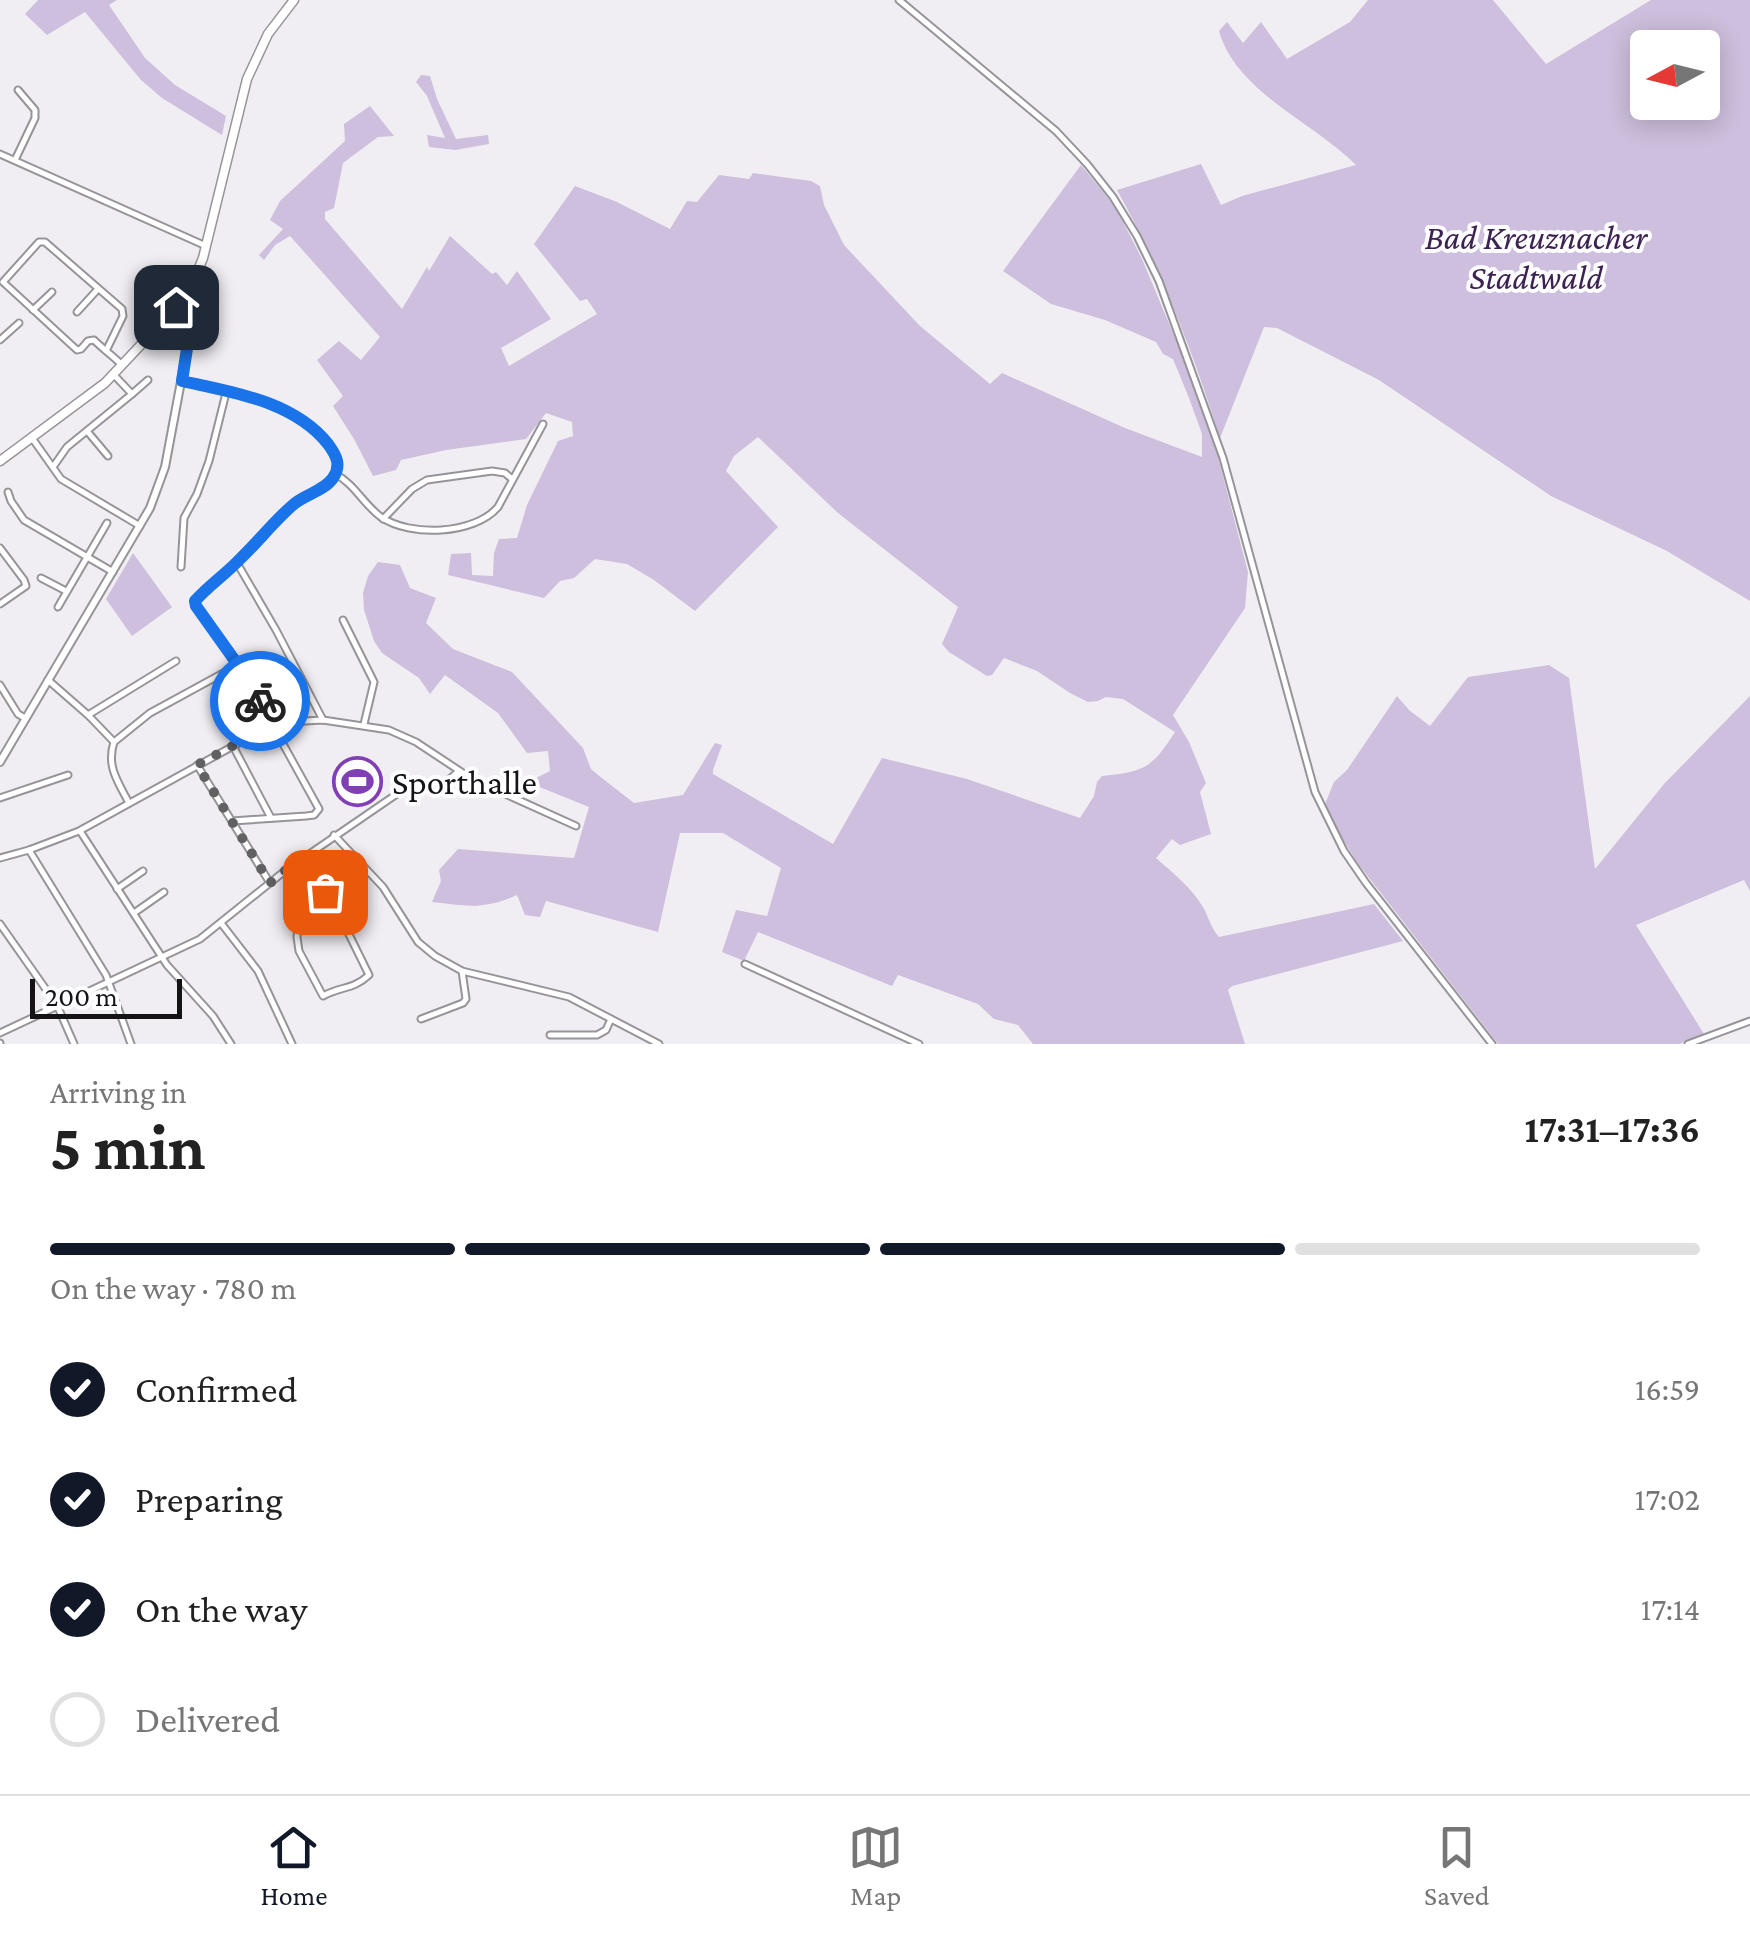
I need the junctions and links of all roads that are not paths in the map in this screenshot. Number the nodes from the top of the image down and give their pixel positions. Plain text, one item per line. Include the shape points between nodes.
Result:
1 (294, 0) edge
2 (899, 0) edge
3 (18, 90) dead end
4 (0, 154) edge
5 (15, 160) junction
6 (206, 246) junction
7 (98, 289) junction
8 (52, 292) dead end
9 (185, 297) junction
10 (176, 307) junction
11 (33, 310) junction
12 (77, 312) dead end
13 (192, 316) junction
14 (19, 324) dead end
15 (0, 340) edge
16 (106, 351) junction
17 (123, 366) junction
18 (114, 375) junction
19 (148, 380) dead end
20 (182, 381) junction
21 (227, 392) junction
22 (132, 394) junction
23 (543, 424) dead end
24 (87, 430) junction
25 (32, 438) junction
26 (108, 456) dead end
27 (0, 461) edge
28 (53, 468) junction
29 (335, 474) junction
30 (512, 479) junction
31 (8, 492) dead end
32 (383, 519) junction
33 (107, 523) dead end
34 (140, 526) junction
35 (0, 548) edge
36 (87, 556) junction
37 (237, 563) junction
38 (182, 567) dead end
39 (113, 572) junction
40 (41, 578) dead end
41 (66, 591) junction
42 (0, 604) edge
43 (58, 607) dead end
44 (343, 620) dead end
45 (176, 661) dead end
46 (238, 665) junction
47 (48, 680) junction
48 (0, 685) edge
49 (88, 716) junction
50 (26, 719) junction
51 (323, 720) junction
52 (364, 724) junction
53 (272, 725) junction
54 (114, 742) junction
55 (233, 746) junction
56 (0, 762) edge
57 (197, 765) junction
58 (459, 770) junction
59 (68, 775) dead end
60 (428, 784) dead end
61 (410, 785) dead end
62 (0, 798) edge
63 (128, 803) junction
64 (270, 818) junction
65 (232, 821) junction
66 (576, 826) dead end
67 (79, 830) junction
68 (334, 835) junction
69 (29, 850) junction
70 (0, 858) edge
71 (143, 870) dead end
72 (286, 870) junction
73 (270, 883) junction
74 (117, 888) junction
75 (164, 892) dead end
76 (300, 892) junction
77 (134, 914) junction
78 (0, 924) edge
79 (221, 924) junction
80 (162, 957) junction
81 (745, 964) dead end
82 (462, 971) junction
83 (108, 981) junction
84 (57, 1005) junction
85 (421, 1019) dead end
86 (611, 1019) junction
87 (1750, 1021) edge
88 (0, 1033) edge
89 (550, 1035) dead end
90 (230, 1042) edge
91 (74, 1044) edge
92 (131, 1044) edge
93 (220, 1044) edge
94 (292, 1044) edge
95 (659, 1044) edge
96 (919, 1044) edge
97 (1492, 1044) edge
98 (1688, 1044) edge

1 - 6 main road via 247,79
2 - 97 street via 1056,131 1114,197 1137,236 1222,458 1314,792 1366,884
3 - 5 street via 35,110
4 - 5 street
5 - 6 street
6 - 9 main road
7 - 11 street via 42,241 3,282
7 - 12 street
7 - 16 street via 123,312
8 - 11 street
9 - 10 main road
9 - 13 street
10 - 13 street
10 - 17 main road
11 - 16 street via 77,350 91,340
13 - 20 street
14 - 15 street
16 - 17 street
17 - 18 main road
18 - 22 street
18 - 25 main road
19 - 22 street
20 - 21 street
20 - 34 street via 165,467
21 - 29 street via 310,425 336,455
21 - 38 street via 184,518
22 - 24 street
23 - 30 street
24 - 26 street
24 - 28 street
25 - 27 main road
25 - 28 street
28 - 34 street
29 - 32 street
29 - 37 street via 290,508
30 - 32 street via 492,471 427,480
30 - 32 street via 498,508 474,525 423,530
31 - 36 street via 24,520
33 - 36 street
34 - 39 street
35 - 42 street via 26,586
36 - 39 street
36 - 41 street
37 - 46 street via 195,601
37 - 51 street
39 - 47 street
40 - 41 street
41 - 43 street
44 - 52 street via 374,682
45 - 49 street
46 - 53 street
46 - 54 street via 154,710
47 - 49 street
47 - 50 street
48 - 50 street
49 - 54 street
50 - 56 street
51 - 52 street
51 - 53 street
52 - 58 street via 416,742
53 - 55 street
53 - 64 street via 319,810
54 - 63 street via 111,768
55 - 57 street
55 - 64 street
57 - 63 street
57 - 65 street
58 - 60 street via 443,785
58 - 66 street
59 - 62 street
61 - 68 street
63 - 67 street
64 - 65 street
65 - 73 street
67 - 69 street
67 - 74 street
68 - 72 street
68 - 82 street via 383,887 418,942
69 - 70 street
69 - 83 street
71 - 74 street
72 - 73 street
72 - 76 street
73 - 79 street
74 - 77 street
75 - 77 street
76 - 76 street via 325,892 334,906 369,975 358,985 324,996 298,945
77 - 80 street
78 - 84 street
79 - 80 street
79 - 94 street via 258,971
80 - 83 street
80 - 90 street
81 - 96 street
82 - 85 street via 464,1004
82 - 86 street via 552,992
83 - 84 street
83 - 92 street
84 - 88 street
84 - 91 street
86 - 89 street via 597,1035
86 - 95 street
87 - 98 street
90 - 93 street

